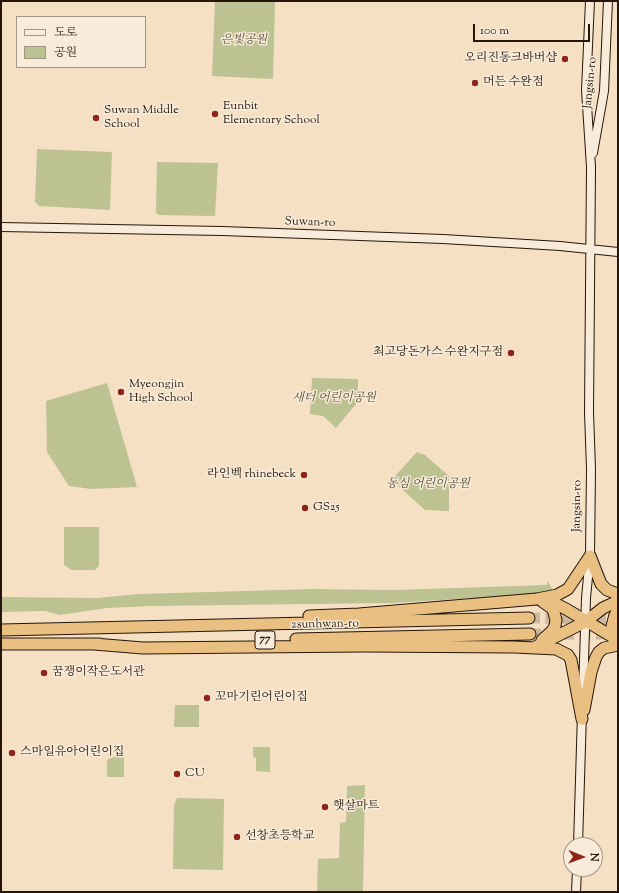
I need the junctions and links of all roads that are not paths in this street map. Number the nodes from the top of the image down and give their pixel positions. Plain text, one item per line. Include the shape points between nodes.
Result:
1 (590, 1) edge
2 (608, 1) edge
3 (591, 167) junction
4 (1, 227) edge
5 (590, 250) junction
6 (618, 252) edge
7 (590, 556) junction
8 (618, 594) edge
9 (537, 599) junction
10 (618, 601) edge
11 (618, 610) edge
12 (529, 618) tunnel mouth
13 (585, 622) junction
14 (110, 628) junction
15 (1, 630) edge
16 (530, 634) tunnel mouth
17 (618, 635) edge
18 (618, 640) edge
19 (1, 644) edge
20 (94, 644) junction
21 (618, 645) edge
22 (534, 647) junction
23 (582, 719) junction
24 (578, 837) edge
25 (577, 877) edge
26 (576, 892) edge

1 - 3 main road, Jangsin-ro via 586,90
2 - 3 main road, Jangsin-ro via 604,91
3 - 5 main road, Jangsin-ro
4 - 5 main road, Suwan-ro via 443,239
5 - 6 main road, Suwan-ro
5 - 7 main road, Jangsin-ro
7 - 8 highway via 601,584 610,592
7 - 9 highway via 568,589 558,595
7 - 13 main road, Jangsin-ro
9 - 13 highway via 554,603
9 - 14 highway via 359,614 147,620
9 - 22 highway via 553,609 556,620 552,631
10 - 13 highway via 603,608
11 - 17 highway via 612,626
12 - 14 highway, 2sunhwan-ro / 77
13 - 18 highway
13 - 22 highway
13 - 23 main road, Jangsin-ro
14 - 15 highway, 2sunhwan-ro / 77
16 - 20 highway, 2sunhwan-ro / 77
19 - 20 highway, 2sunhwan-ro / 77
20 - 22 highway via 142,648
21 - 23 highway via 604,648 596,657
22 - 23 highway via 556,649 568,655 574,673
23 - 24 main road, Jangsin-ro
25 - 26 main road

